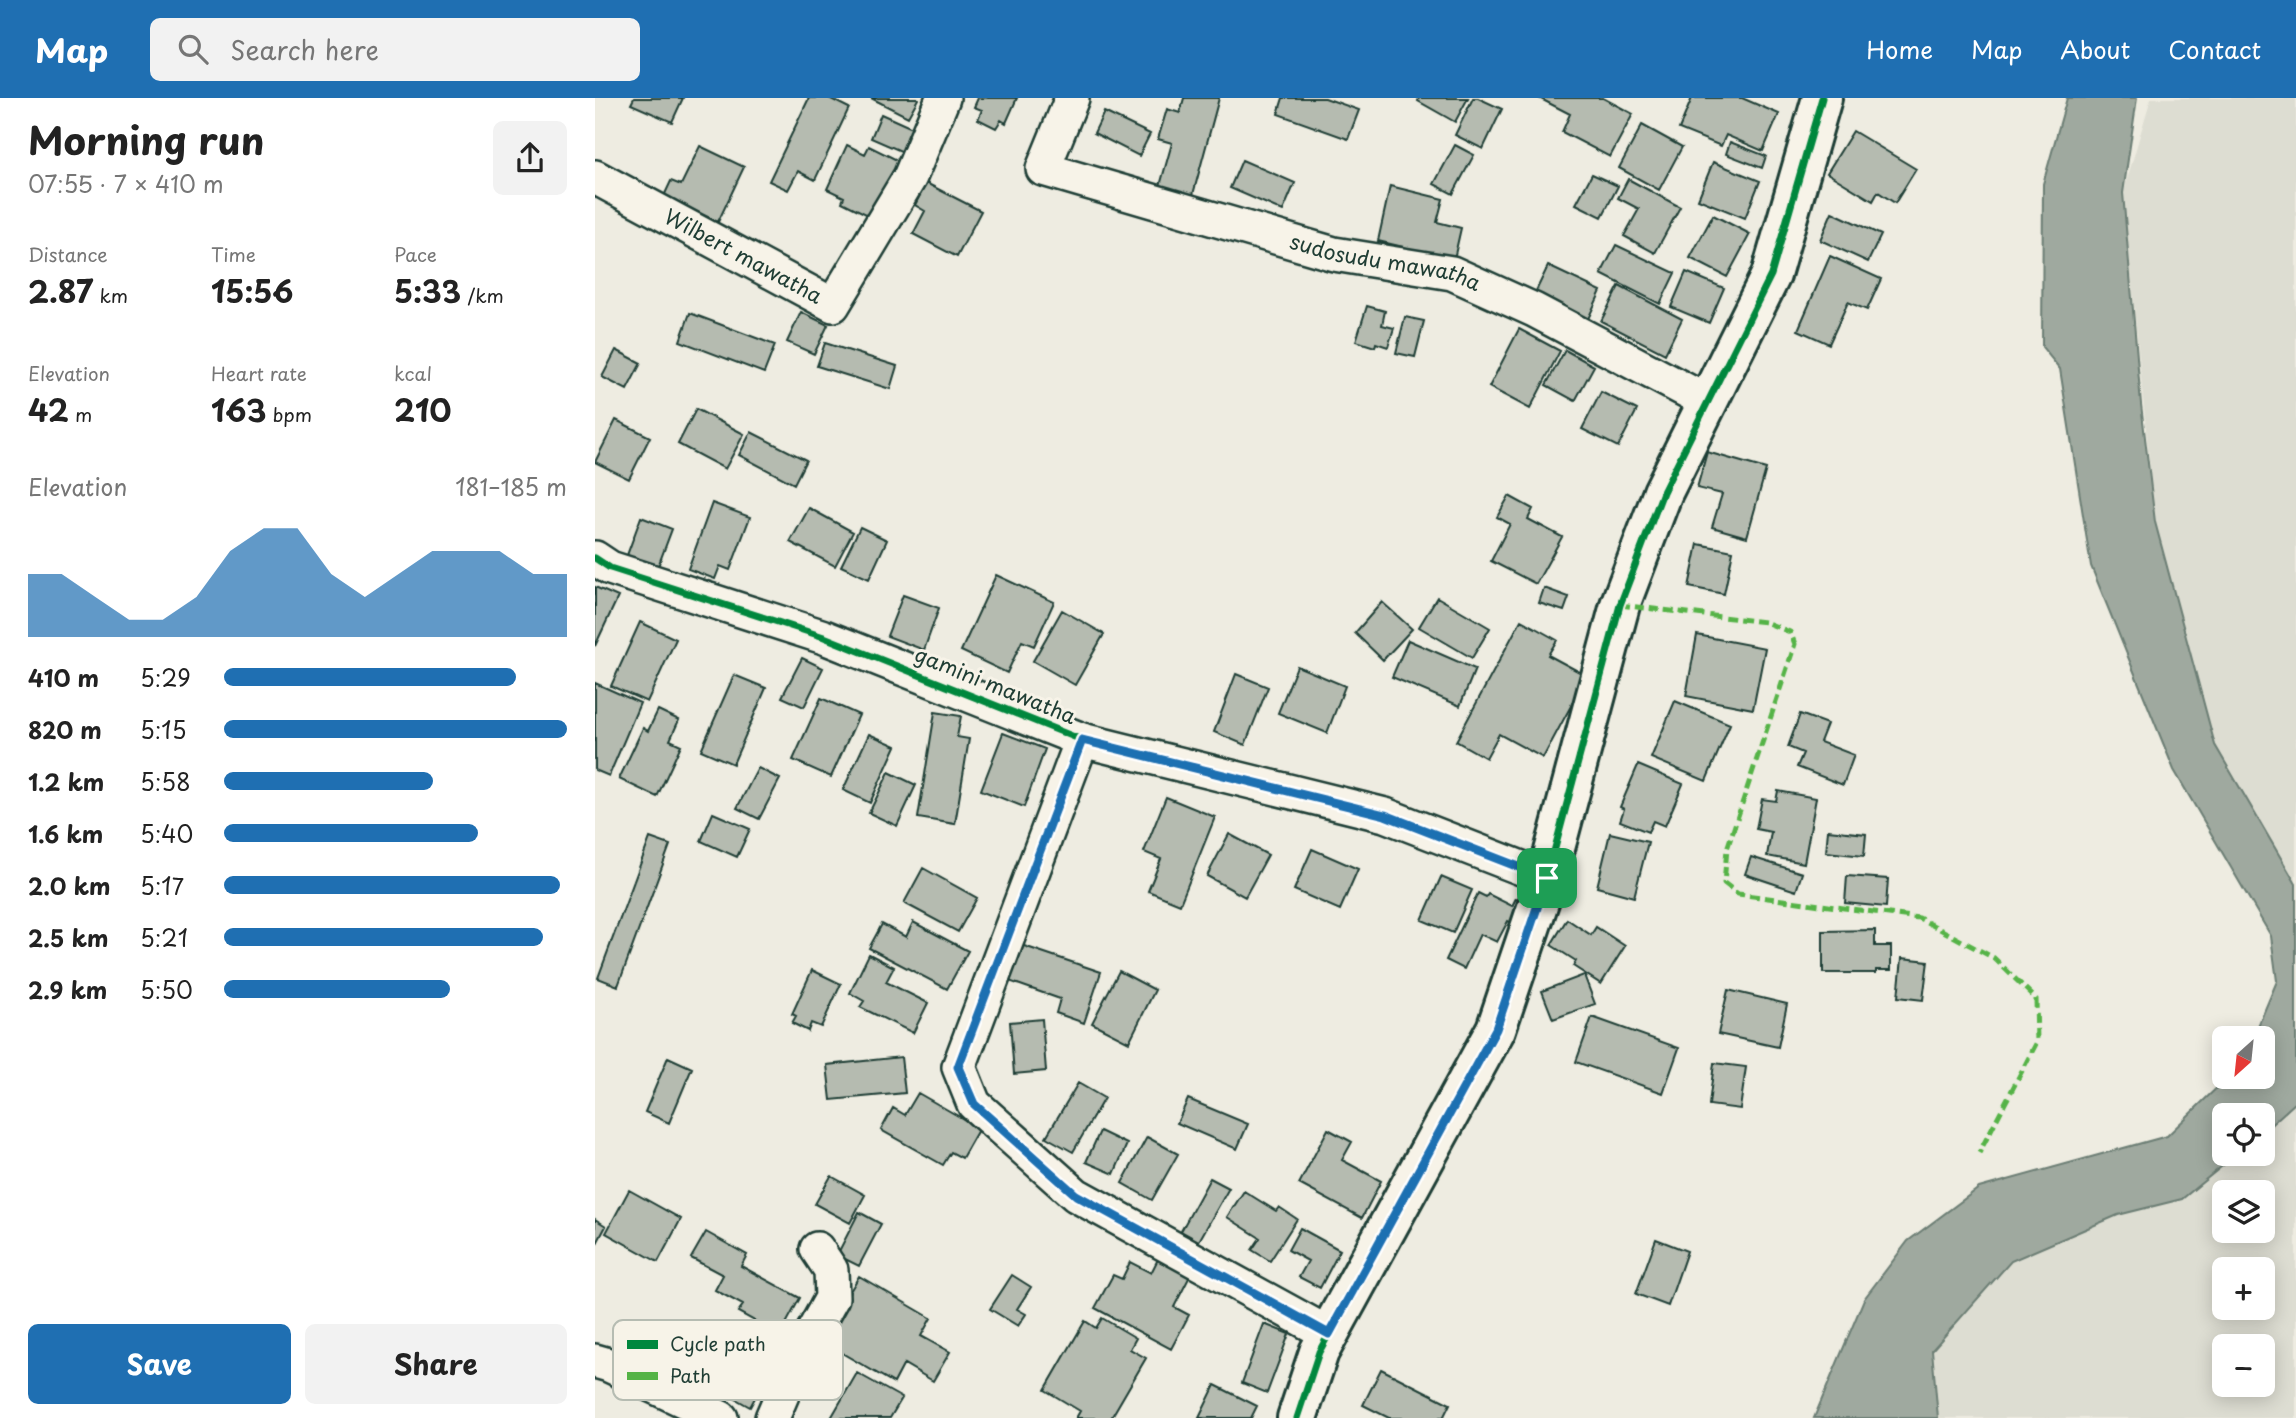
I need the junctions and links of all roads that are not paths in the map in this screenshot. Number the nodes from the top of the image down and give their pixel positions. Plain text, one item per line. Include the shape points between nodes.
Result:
1 (943, 98) edge
2 (1072, 98) edge
3 (1822, 98) edge
4 (595, 177) edge
5 (1708, 402) junction
6 (595, 558) edge
7 (1082, 740) junction
8 (1547, 878) junction
9 (817, 1249) dead end
10 (820, 1320) edge
11 (1329, 1334) junction
12 (595, 1360) edge
13 (613, 1367) edge
14 (682, 1400) edge
15 (780, 1400) edge
16 (720, 1418) edge
17 (772, 1418) edge
18 (1297, 1418) edge

1 - 4 street, Wilbert mawatha via 910,177 833,305
2 - 5 street, sudosudu mawatha via 1043,169 1334,254 1452,273 1534,310
3 - 5 street via 1771,275
5 - 8 street via 1663,492 1620,605
6 - 7 street, gamini mawatha via 610,568 824,637
7 - 8 street, gamini mawatha via 1385,815
7 - 11 street via 958,1067 974,1104 1076,1195
8 - 11 street via 1496,1029
9 - 10 street via 831,1270 832,1298
11 - 18 street
12 - 13 street
14 - 16 street
15 - 17 street

